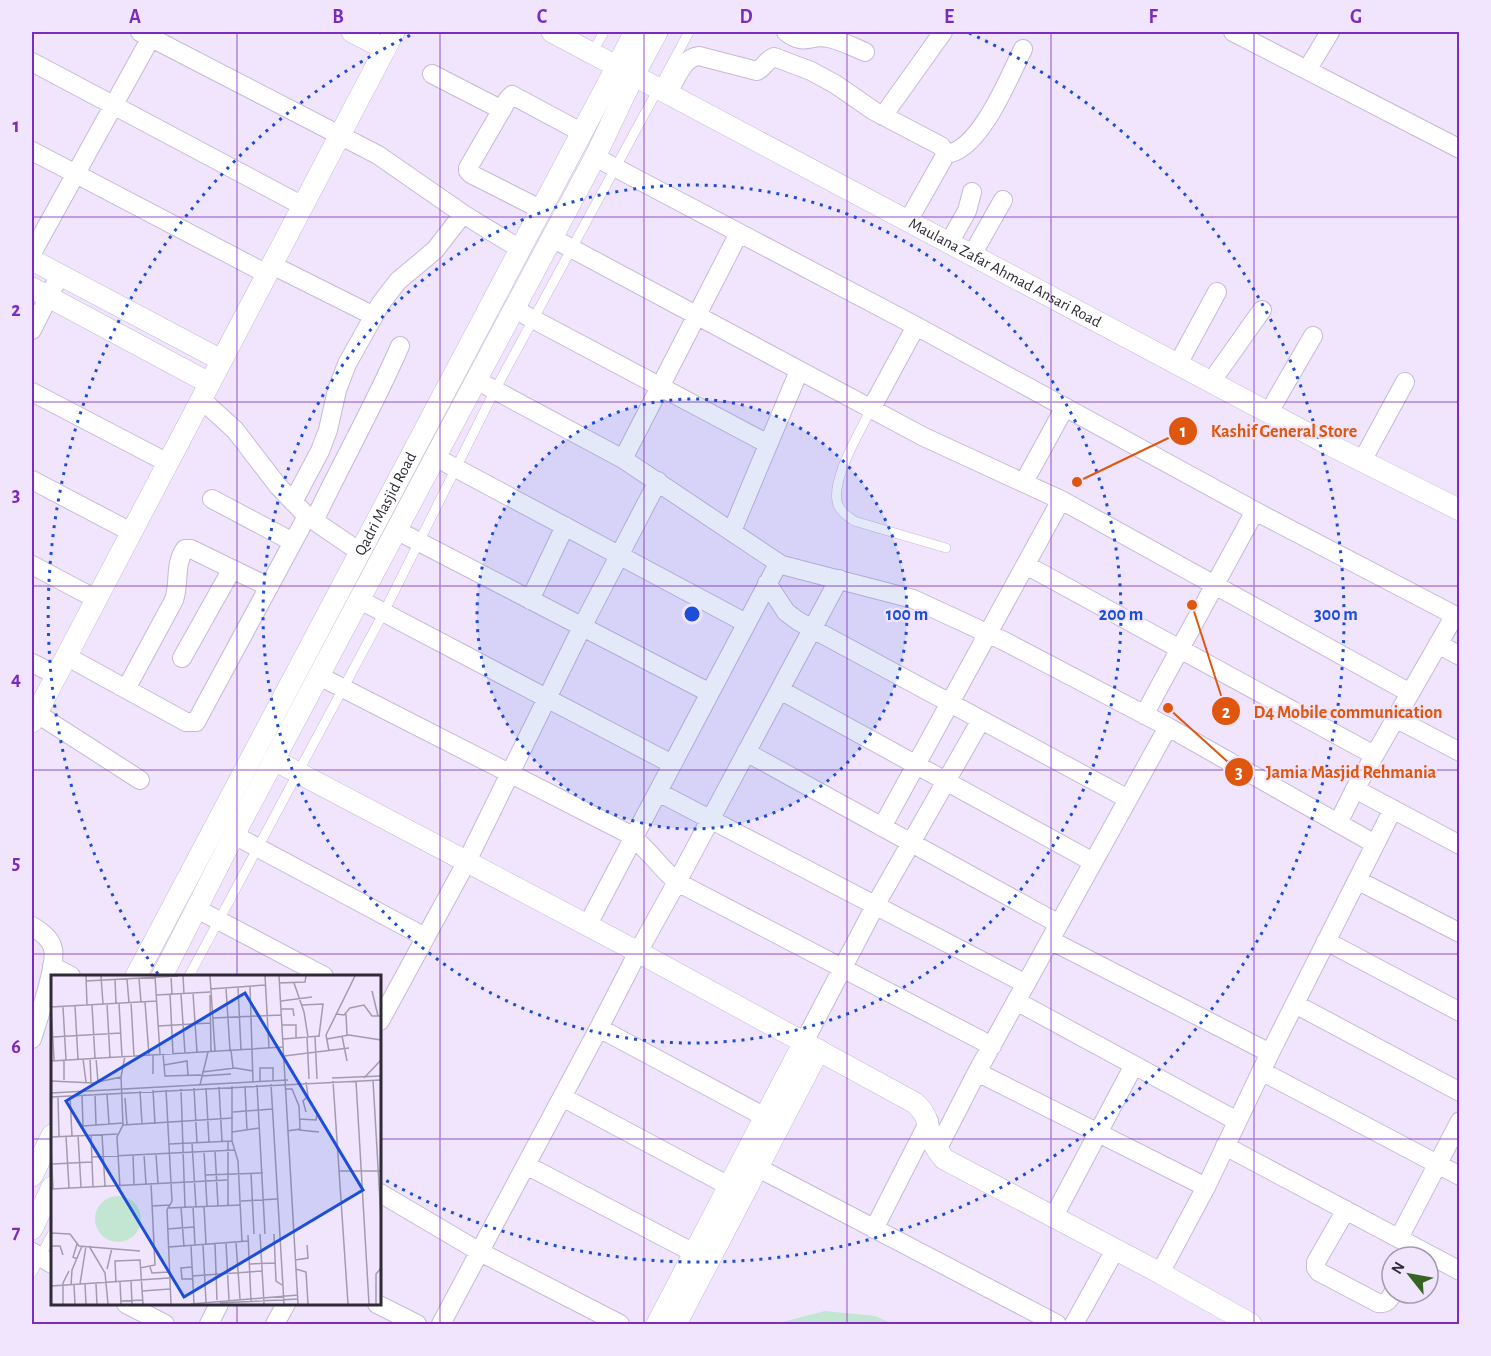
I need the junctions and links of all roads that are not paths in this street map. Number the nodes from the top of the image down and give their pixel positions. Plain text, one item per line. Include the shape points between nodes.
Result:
1 (352, 32) edge
2 (552, 32) edge
3 (604, 32) edge
4 (635, 32) edge
5 (657, 32) edge
6 (689, 32) edge
7 (786, 32) edge
8 (943, 32) edge
9 (1233, 32) edge
10 (1330, 32) edge
11 (148, 33) edge
12 (390, 40) edge
13 (1023, 49) dead end
14 (865, 52) dead end
15 (592, 53) junction
16 (32, 62) edge
17 (625, 70) junction
18 (1307, 70) junction
19 (432, 74) dead end
20 (663, 91) junction
21 (114, 105) junction
22 (502, 110) junction
23 (883, 116) junction
24 (581, 132) junction
25 (340, 135) junction
26 (1460, 148) edge
27 (32, 151) edge
28 (946, 154) junction
29 (595, 157) junction
30 (615, 168) junction
31 (76, 174) junction
32 (972, 192) dead end
33 (1003, 201) dead end
34 (303, 206) junction
35 (540, 209) junction
36 (463, 214) junction
37 (908, 221) junction
38 (739, 234) junction
39 (552, 238) junction
40 (949, 243) junction
41 (520, 249) junction
42 (572, 249) junction
43 (32, 253) edge
44 (972, 255) junction
45 (32, 260) edge
46 (269, 270) junction
47 (59, 276) junction
48 (1217, 292) dead end
49 (40, 293) edge
50 (514, 309) junction
51 (1263, 310) dead end
52 (374, 316) junction
53 (697, 316) junction
54 (534, 319) junction
55 (916, 326) junction
56 (32, 330) edge
57 (1313, 336) dead end
58 (400, 346) dead end
59 (221, 360) junction
60 (1178, 364) junction
61 (799, 371) junction
62 (476, 380) junction
63 (1211, 382) junction
64 (1405, 382) dead end
65 (660, 386) junction
66 (495, 390) junction
67 (205, 391) junction
68 (32, 392) edge
69 (1065, 407) junction
70 (871, 409) junction
71 (1269, 412) junction
72 (768, 444) junction
73 (435, 457) junction
74 (623, 459) junction
75 (1362, 460) junction
76 (168, 463) junction
77 (457, 468) junction
78 (32, 480) edge
79 (658, 481) junction
80 (1024, 482) junction
81 (212, 499) dead end
82 (1061, 500) junction
83 (293, 501) junction
84 (1460, 510) edge
85 (1255, 511) junction
86 (311, 518) junction
87 (565, 526) junction
88 (396, 530) junction
89 (732, 531) junction
90 (131, 532) junction
91 (419, 541) junction
92 (293, 542) junction
93 (946, 548) dead end
94 (360, 552) junction
95 (620, 555) junction
96 (780, 564) junction
97 (32, 565) edge
98 (1026, 565) junction
99 (232, 569) junction
100 (839, 579) junction
101 (767, 583) junction
102 (1214, 584) junction
103 (269, 587) junction
104 (96, 599) junction
105 (360, 600) junction
106 (530, 600) junction
107 (384, 612) junction
108 (1457, 617) edge
109 (746, 623) junction
110 (582, 627) junction
111 (812, 629) junction
112 (988, 634) junction
113 (1438, 644) junction
114 (1179, 649) junction
115 (66, 656) junction
116 (1460, 656) edge
117 (182, 658) dead end
118 (32, 663) edge
119 (56, 675) junction
120 (319, 676) junction
121 (343, 688) junction
122 (126, 689) junction
123 (780, 690) junction
124 (710, 693) junction
125 (1410, 693) junction
126 (547, 698) junction
127 (950, 704) junction
128 (1144, 715) junction
129 (34, 718) edge
130 (1395, 718) junction
131 (981, 720) junction
132 (1168, 727) junction
133 (746, 752) junction
134 (1460, 752) edge
135 (1374, 755) junction
136 (274, 760) junction
137 (672, 764) junction
138 (916, 765) junction
139 (298, 773) junction
140 (510, 773) junction
141 (140, 780) dead end
142 (945, 781) junction
143 (1355, 789) junction
144 (657, 792) junction
145 (1128, 799) junction
146 (1393, 809) junction
147 (711, 819) junction
148 (1338, 823) junction
149 (882, 827) junction
150 (234, 835) junction
151 (633, 837) junction
152 (910, 843) junction
153 (1375, 844) junction
154 (1460, 845) edge
155 (257, 847) junction
156 (1093, 862) junction
157 (466, 863) junction
158 (1357, 880) junction
159 (677, 882) junction
160 (876, 904) junction
161 (197, 909) junction
162 (219, 920) junction
163 (32, 926) edge
164 (587, 926) junction
165 (1054, 932) junction
166 (1460, 933) edge
167 (425, 937) junction
168 (1326, 941) junction
169 (638, 952) junction
170 (52, 966) junction
171 (844, 968) junction
172 (69, 975) edge
173 (137, 975) edge
174 (163, 975) edge
175 (190, 975) edge
176 (322, 975) edge
177 (1026, 984) junction
178 (1016, 1001) junction
179 (1295, 1004) junction
180 (382, 1012) edge
181 (1460, 1012) edge
182 (599, 1028) junction
183 (32, 1039) edge
184 (812, 1046) junction
185 (992, 1046) junction
186 (1270, 1053) junction
187 (1134, 1065) junction
188 (1261, 1071) junction
189 (977, 1072) junction
190 (1460, 1092) edge
191 (562, 1097) junction
192 (765, 1117) junction
193 (929, 1121) junction
194 (1237, 1121) junction
195 (1460, 1121) edge
196 (1098, 1132) junction
197 (51, 1137) edge
198 (1226, 1146) junction
199 (938, 1150) junction
200 (751, 1164) junction
201 (1437, 1164) junction
202 (526, 1165) junction
203 (32, 1176) edge
204 (1460, 1176) edge
205 (729, 1186) junction
206 (1206, 1187) junction
207 (51, 1189) edge
208 (381, 1194) edge
209 (1346, 1210) junction
210 (1053, 1218) junction
211 (32, 1229) edge
212 (874, 1229) junction
213 (51, 1236) edge
214 (1399, 1238) junction
215 (1407, 1245) edge
216 (1115, 1250) junction
217 (480, 1252) junction
218 (694, 1253) junction
219 (39, 1262) edge
220 (1440, 1262) edge
221 (1460, 1270) edge
222 (1160, 1273) junction
223 (1380, 1303) edge
224 (128, 1305) edge
225 (218, 1305) edge
226 (285, 1305) edge
227 (378, 1305) edge
228 (165, 1324) edge
229 (208, 1324) edge
230 (275, 1324) edge
231 (417, 1324) edge
232 (441, 1324) edge
233 (620, 1324) edge
234 (657, 1324) edge
235 (675, 1324) edge
236 (1057, 1324) edge
237 (1074, 1324) edge
238 (1251, 1324) edge

1 - 12 street
2 - 15 street, Maulana Zafar Ahmad Ansari Road
3 - 15 lane
4 - 17 street, Qadri Masjid Road
5 - 17 street, Qadri Masjid Road
6 - 20 lane
7 - 14 street via 803,40 827,37
8 - 23 street
9 - 18 street
10 - 18 street
11 - 21 street
11 - 25 street
12 - 25 street
13 - 28 street via 972,141 955,153
15 - 17 street, Maulana Zafar Ahmad Ansari Road
16 - 21 street
17 - 20 street, Maulana Zafar Ahmad Ansari Road
17 - 24 street, Qadri Masjid Road
17 - 29 street, Qadri Masjid Road
18 - 26 street
19 - 22 street
20 - 23 street via 693,56 757,71 774,57 811,71
20 - 30 lane
20 - 37 street, Maulana Zafar Ahmad Ansari Road
21 - 31 street
21 - 34 street
22 - 24 street via 510,96 516,95
22 - 35 street via 468,171
23 - 28 street via 934,141
24 - 35 street, Qadri Masjid Road
25 - 34 street
25 - 36 street via 392,164
27 - 31 street
28 - 37 street
29 - 30 street
29 - 39 street, Qadri Masjid Road
30 - 38 street
30 - 42 lane
31 - 43 street
31 - 46 street
32 - 40 street via 967,211
33 - 44 street
34 - 46 street
35 - 41 street, Qadri Masjid Road
36 - 41 street
36 - 52 street via 435,250 398,282
37 - 40 street, Maulana Zafar Ahmad Ansari Road
38 - 53 street
38 - 55 street
39 - 42 street
39 - 50 street, Qadri Masjid Road
40 - 44 street, Maulana Zafar Ahmad Ansari Road
41 - 94 street, Qadri Masjid Road
42 - 53 street
42 - 54 lane
44 - 60 street, Maulana Zafar Ahmad Ansari Road
45 - 47 street
46 - 52 street
46 - 59 street
47 - 49 street
47 - 59 street
48 - 60 street
49 - 56 street
49 - 67 street
50 - 54 street
50 - 62 street, Qadri Masjid Road
51 - 63 street
52 - 83 street via 347,364 320,451
53 - 61 street
53 - 65 street
54 - 65 street
54 - 66 lane
55 - 69 street
55 - 70 street
57 - 71 street
58 - 86 street via 364,425
59 - 67 street
60 - 63 street, Maulana Zafar Ahmad Ansari Road
61 - 70 street
61 - 72 street
62 - 66 street
62 - 73 street, Qadri Masjid Road
63 - 71 street, Maulana Zafar Ahmad Ansari Road
64 - 75 street
65 - 72 street
65 - 74 street
66 - 74 street
66 - 77 lane
67 - 76 street
67 - 83 street
68 - 76 street
69 - 80 street
69 - 85 street
70 - 80 street
70 - 93 lane via 841,472 837,504 854,520
71 - 75 street, Maulana Zafar Ahmad Ansari Road
72 - 89 street
73 - 77 street
73 - 88 street, Qadri Masjid Road
74 - 79 street
75 - 84 street, Maulana Zafar Ahmad Ansari Road
76 - 90 street
77 - 87 street
77 - 91 lane
78 - 90 street
79 - 89 street
79 - 95 street
80 - 82 street
81 - 92 street
82 - 98 street
82 - 102 street
83 - 86 street
85 - 102 street
85 - 108 street
86 - 92 street
86 - 94 street
87 - 95 street
87 - 106 street
88 - 91 street
88 - 105 street, Qadri Masjid Road
89 - 96 street
90 - 104 street
91 - 106 street
91 - 107 lane
92 - 103 street
94 - 173 street, Qadri Masjid Road
95 - 109 street
95 - 110 street
96 - 100 street
96 - 101 street
97 - 104 street
98 - 112 street
98 - 114 street
99 - 103 street
99 - 117 street
99 - 122 street via 190,549 183,551 174,600
100 - 111 street
100 - 112 street via 913,599
101 - 109 street
101 - 111 street via 786,612
102 - 114 street
102 - 125 street
103 - 122 street via 196,722 186,722
104 - 115 street
105 - 107 street
105 - 120 street, Qadri Masjid Road
106 - 110 street
107 - 121 lane
107 - 126 street
108 - 113 street
109 - 124 street
110 - 124 street
110 - 126 street
111 - 123 street
111 - 127 street
112 - 127 street
112 - 128 street
113 - 116 street
113 - 125 street
114 - 128 street
114 - 135 street
115 - 119 street
115 - 122 street
118 - 119 street
119 - 129 street
120 - 121 street
120 - 136 street, Qadri Masjid Road
121 - 139 lane
121 - 140 street
123 - 133 street
123 - 138 street
124 - 137 street
125 - 130 street
126 - 137 street
126 - 140 street
127 - 131 street
127 - 138 street
128 - 132 street
129 - 141 street
130 - 134 street
130 - 135 street
131 - 142 street
131 - 145 street
132 - 145 street
132 - 148 street
133 - 147 street
133 - 149 street
135 - 143 street
136 - 139 street
136 - 150 street, Qadri Masjid Road
137 - 144 street
138 - 142 street
138 - 149 street
139 - 155 lane
139 - 157 street
140 - 151 street
140 - 157 street
142 - 152 street
142 - 156 street
143 - 146 street
143 - 148 street
144 - 147 street
144 - 151 street
145 - 156 street
146 - 153 street
146 - 154 street
147 - 159 street
147 - 160 street
148 - 153 street
149 - 152 street
150 - 155 street
150 - 161 street, Qadri Masjid Road
151 - 159 street
151 - 164 street
152 - 160 street
152 - 165 street
153 - 158 street
155 - 162 lane
155 - 167 street
156 - 165 street
157 - 164 street
157 - 167 street
158 - 166 street
158 - 168 street
159 - 169 street
159 - 171 street
160 - 171 street
160 - 177 street
161 - 162 street
161 - 174 street, Qadri Masjid Road
162 - 175 lane
162 - 176 street
163 - 170 street via 49,938 54,950
164 - 169 street
165 - 177 street
165 - 186 street
167 - 180 street
168 - 179 street
168 - 181 street
169 - 182 street
169 - 184 street
170 - 172 street
170 - 183 street
171 - 184 street
171 - 185 street
177 - 178 street
178 - 185 street
178 - 187 street
179 - 186 street
179 - 190 street
182 - 191 street
182 - 192 street
184 - 192 street
184 - 193 street via 915,1103
184 - 200 street
185 - 189 street
186 - 188 street
187 - 194 street
187 - 196 street
188 - 194 street
188 - 201 street
189 - 196 street
189 - 199 street
191 - 202 street
191 - 205 street
192 - 200 street
193 - 199 street via 931,1139
193 - 212 street
194 - 198 street
195 - 201 street
196 - 206 street
196 - 210 street
197 - 203 street
198 - 206 street
198 - 209 street
199 - 210 street via 944,1159
200 - 205 street
200 - 212 street
200 - 235 street
201 - 204 street
201 - 214 street
202 - 217 street
202 - 218 street
205 - 218 street
206 - 222 street
207 - 211 street
208 - 217 street
209 - 214 street
209 - 223 street via 1316,1268
210 - 216 street
212 - 236 street
213 - 219 lane
214 - 215 street
216 - 222 street
216 - 237 street
217 - 232 street
217 - 233 street
218 - 234 street
220 - 221 street
222 - 238 street
224 - 228 street
225 - 229 street
226 - 230 street
227 - 231 street

